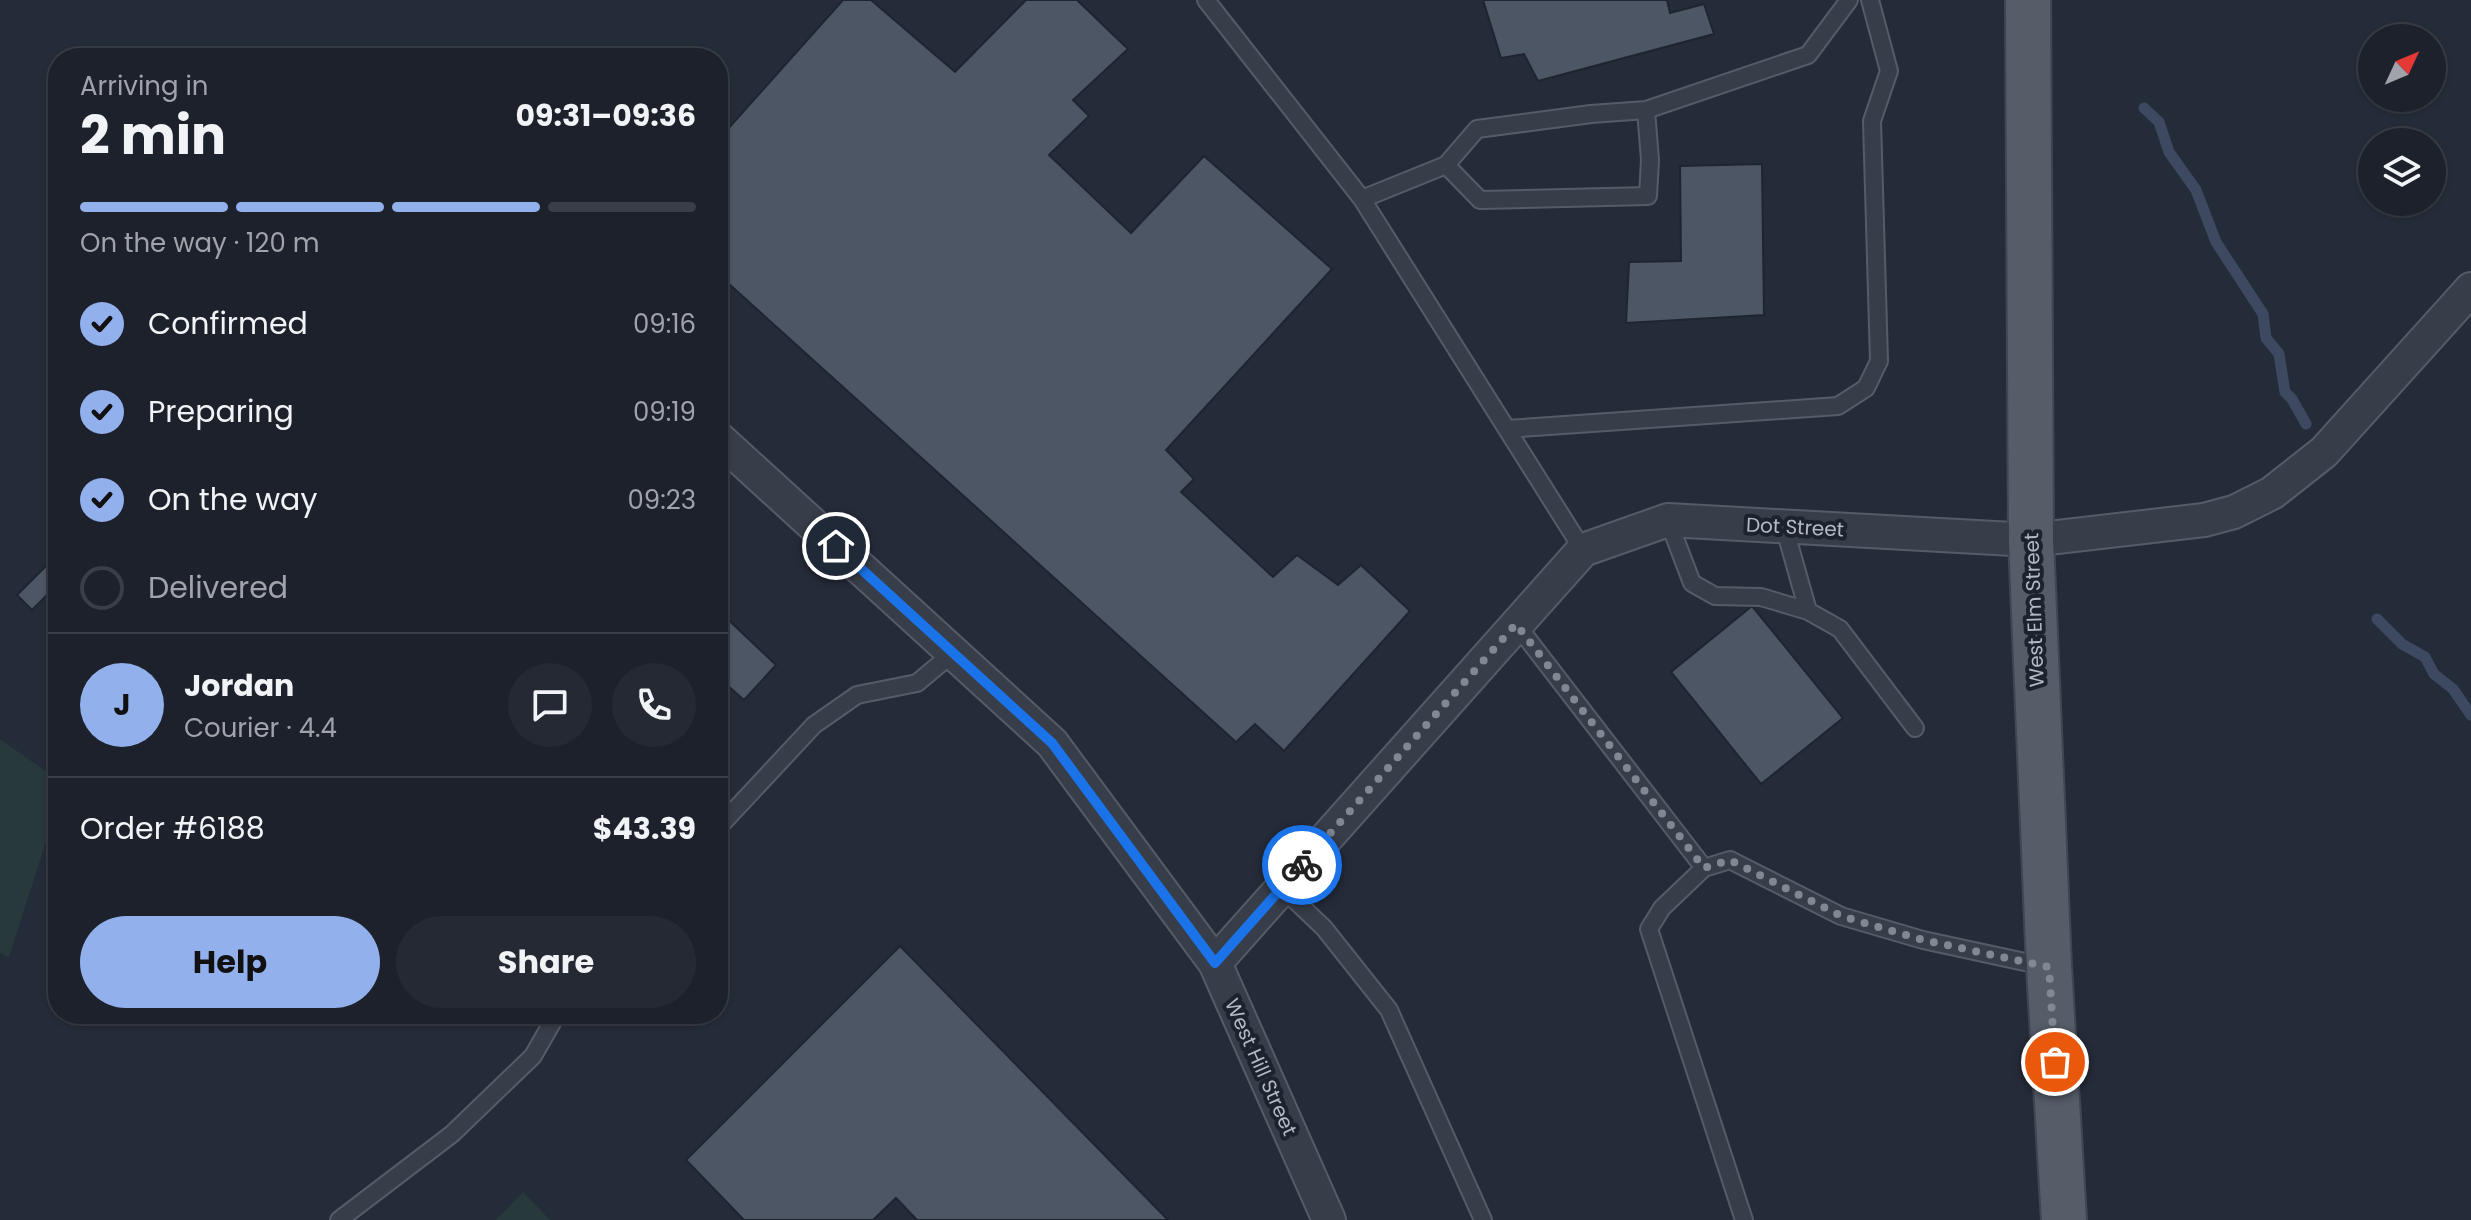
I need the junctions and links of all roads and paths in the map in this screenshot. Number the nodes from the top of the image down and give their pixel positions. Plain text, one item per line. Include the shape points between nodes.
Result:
1 (1206, 0) edge
2 (1849, 0) edge
3 (1870, 0) edge
4 (2028, 0) edge
5 (1646, 110) junction
6 (1446, 165) junction
7 (1362, 199) junction
8 (2471, 289) edge
9 (1507, 429) junction
10 (728, 447) edge
11 (1668, 520) junction
12 (1784, 526) junction
13 (2031, 540) junction
14 (1583, 550) junction
15 (1808, 611) junction
16 (1516, 624) junction
17 (953, 653) junction
18 (1915, 728) dead end
19 (728, 817) edge
20 (1704, 868) junction
21 (1282, 888) junction
22 (1215, 963) junction
23 (2049, 967) junction
24 (551, 1024) edge
25 (339, 1220) edge
26 (1329, 1220) edge
27 (1483, 1220) edge
28 (1744, 1220) edge
29 (2064, 1220) edge

1 - 7 lane
2 - 5 lane via 1808,55
3 - 9 lane via 1889,71 1872,121 1879,361 1866,388 1838,406
4 - 13 main road, West Elm Street
5 - 6 lane via 1477,129
5 - 6 lane via 1648,196 1480,200
6 - 7 lane
7 - 9 lane
8 - 13 street, Dot Street via 2324,452 2272,493 2204,520
9 - 14 lane
10 - 17 street, West Hill Street
11 - 12 street, Dot Street
11 - 14 street, Dot Street
11 - 15 lane via 1692,583 1715,596 1761,597
12 - 13 street, Dot Street
12 - 15 lane
13 - 23 main road, West Elm Street
14 - 16 street, Dot Street
15 - 18 lane via 1840,629
16 - 20 lane
16 - 21 street, Dot Street
17 - 19 lane via 917,683 857,695 814,725
17 - 22 street, West Hill Street via 1052,743
20 - 23 lane via 1730,860 1841,916
20 - 28 lane via 1662,908 1649,929
21 - 22 street, Dot Street
21 - 27 lane via 1324,928 1389,1010
22 - 26 street, West Hill Street
23 - 29 main road, West Elm Street
24 - 25 lane via 533,1056 452,1134

